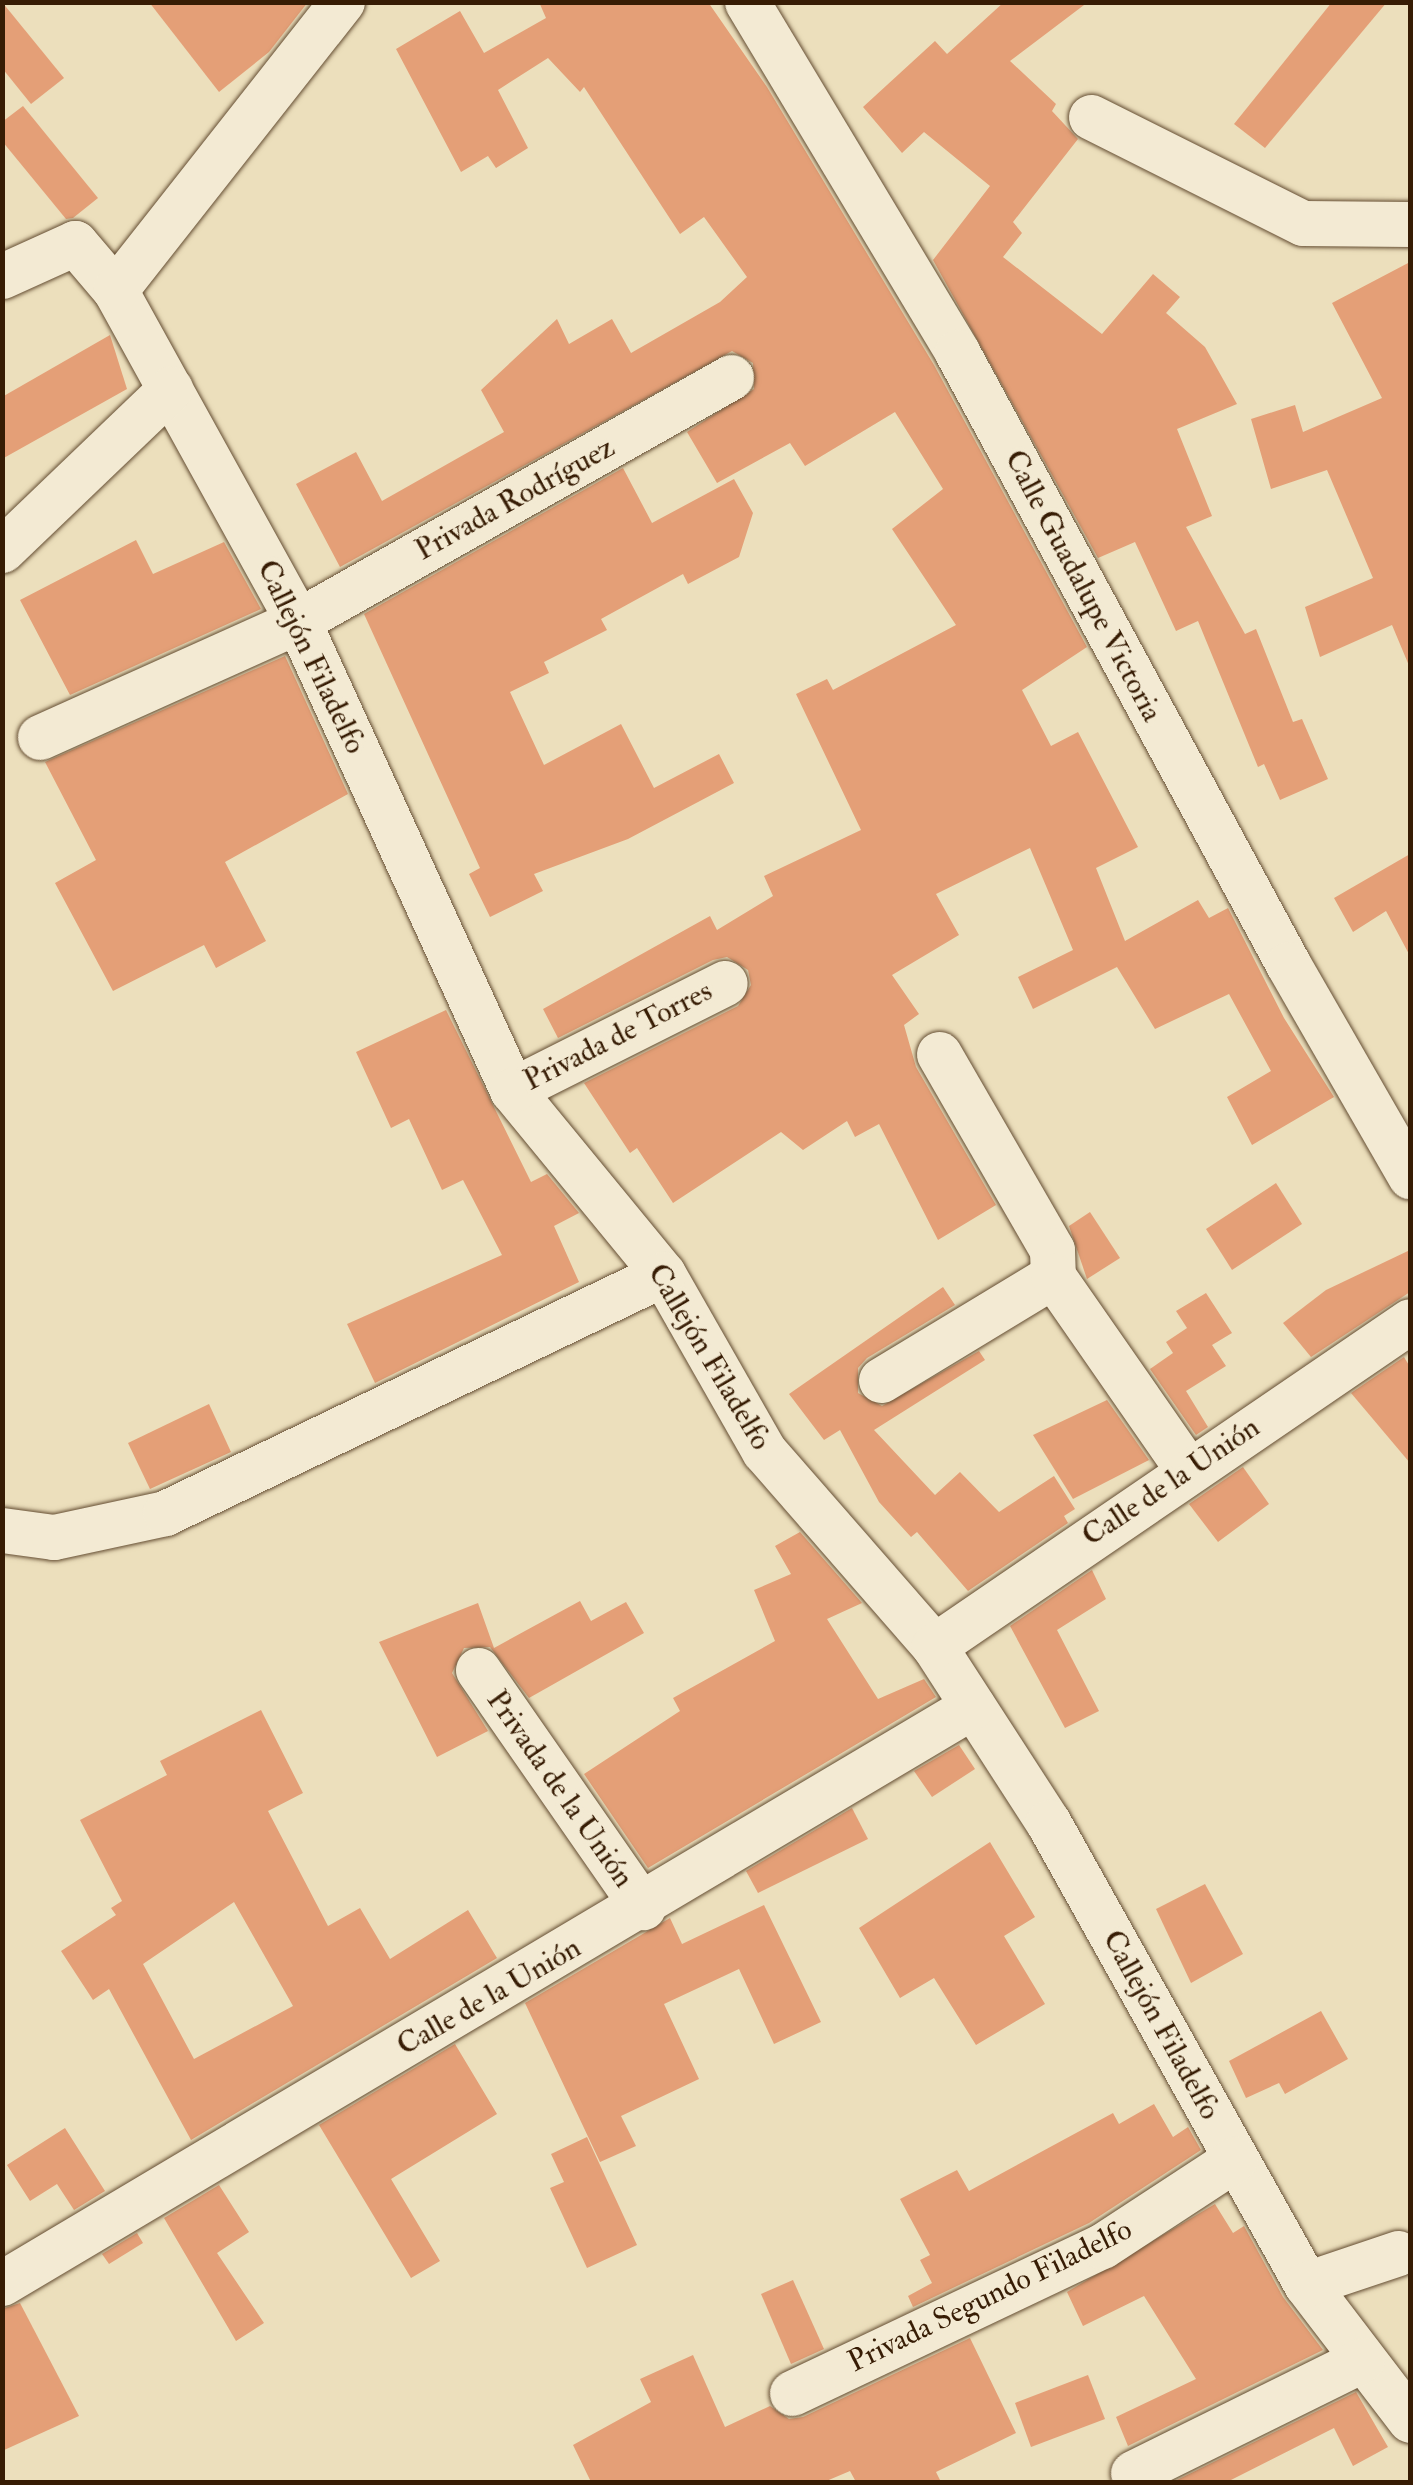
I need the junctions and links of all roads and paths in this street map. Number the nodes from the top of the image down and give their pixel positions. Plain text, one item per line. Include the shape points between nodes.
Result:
1 (342, 2) edge
2 (748, 2) edge
3 (1091, 117) dead end
4 (1410, 224) edge
5 (2, 276) edge
6 (116, 290) junction
7 (731, 378) dead end
8 (170, 389) junction
9 (2, 550) edge
10 (298, 621) junction
11 (40, 737) dead end
12 (725, 982) dead end
13 (940, 1054) dead end
14 (512, 1090) junction
15 (1410, 1176) edge
16 (663, 1274) junction
17 (1053, 1276) junction
18 (1410, 1321) edge
19 (881, 1380) dead end
20 (1188, 1470) junction
21 (2, 1530) edge
22 (934, 1646) junction
23 (478, 1670) dead end
24 (973, 1706) junction
25 (643, 1907) junction
26 (1234, 2158) junction
27 (1398, 2252) dead end
28 (2, 2283) edge
29 (1306, 2284) junction
30 (1362, 2360) junction
31 (792, 2393) dead end
32 (1410, 2420) edge
33 (1133, 2473) dead end

1 - 6 street
2 - 15 street, Calle Guadalupe Victoria via 956,352
3 - 4 street via 1303,223
5 - 6 street, Callejón Filadelfo via 75,243
6 - 8 street, Callejón Filadelfo
7 - 10 street, Privada Rodríguez
8 - 9 street
8 - 10 street, Callejón Filadelfo
10 - 11 street, Privada Rodríguez
10 - 14 street, Callejón Filadelfo
12 - 14 street, Privada de Torres
13 - 17 street via 1052,1250
14 - 16 street, Callejón Filadelfo
16 - 21 street via 165,1513 54,1537
16 - 22 street, Callejón Filadelfo via 764,1451
17 - 19 street
17 - 20 street
18 - 20 street, Calle de la Unión
20 - 22 street, Calle de la Unión
22 - 24 street, Callejón Filadelfo
23 - 25 street, Privada de la Unión
24 - 25 street, Calle de la Unión
24 - 26 street, Callejón Filadelfo via 1048,1822
25 - 28 street, Calle de la Unión
26 - 29 street, Callejón Filadelfo
26 - 31 street, Privada Segundo Filadelfo via 1102,2246
27 - 29 street
29 - 30 street, Callejón Filadelfo
30 - 32 street, Callejón Filadelfo
30 - 33 street

